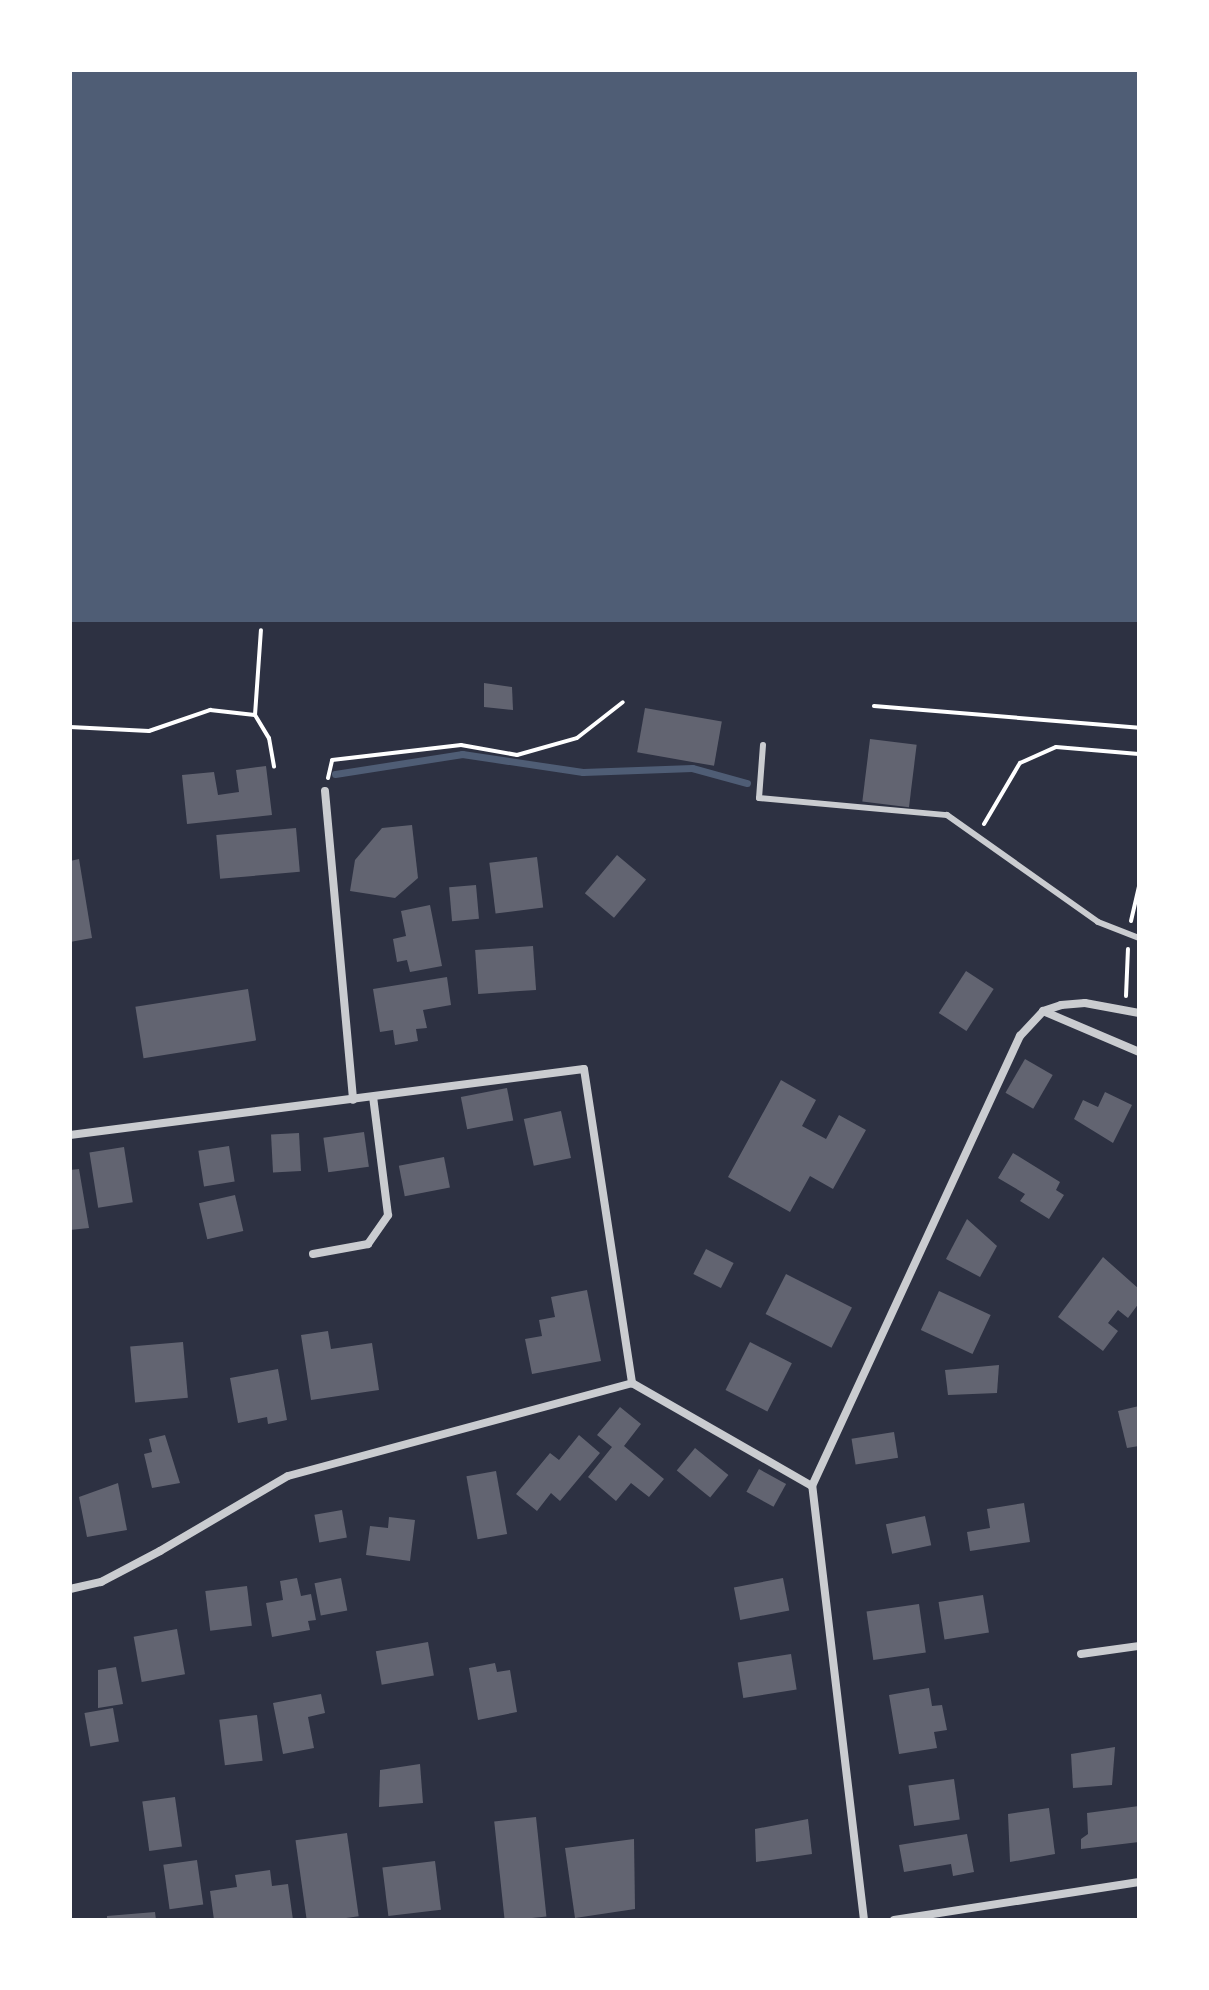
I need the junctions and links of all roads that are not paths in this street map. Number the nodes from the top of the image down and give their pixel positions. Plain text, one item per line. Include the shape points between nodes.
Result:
1 (763, 745) dead end
2 (325, 791) road end
3 (1139, 938) edge
4 (1043, 1011) junction
5 (1139, 1013) edge
6 (1139, 1052) edge
7 (373, 1097) junction
8 (353, 1100) junction
9 (70, 1135) edge
10 (313, 1254) dead end
11 (632, 1383) junction
12 (812, 1486) junction
13 (70, 1589) edge
14 (1139, 1646) edge
15 (1081, 1654) dead end
16 (1139, 1882) edge
17 (864, 1920) edge
18 (894, 1920) edge

1 - 3 lane via 759,798 947,815 1098,922
2 - 8 street
4 - 5 street via 1085,1003
4 - 6 street
4 - 12 street via 1020,1036
7 - 8 street
7 - 10 street via 388,1215 368,1244
7 - 11 street via 584,1069
8 - 9 street
11 - 12 street
11 - 13 street via 288,1476 101,1582
12 - 17 street
14 - 15 street
16 - 18 street

